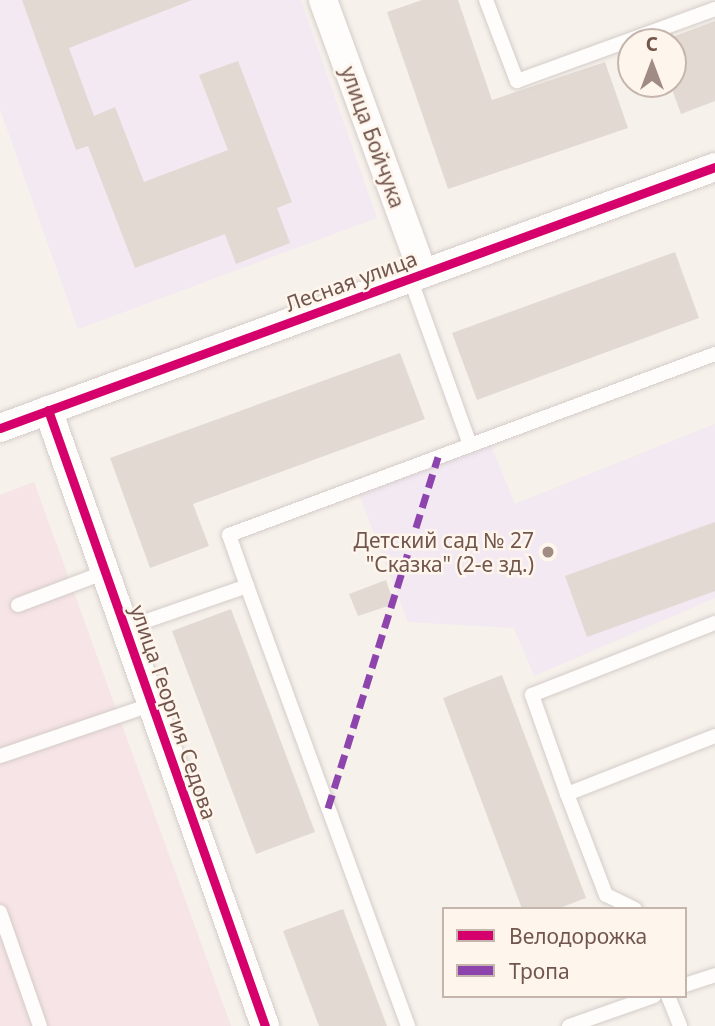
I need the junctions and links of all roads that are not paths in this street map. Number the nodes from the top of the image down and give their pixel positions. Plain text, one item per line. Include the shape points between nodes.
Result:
1 (323, 0) edge
2 (486, 0) edge
3 (715, 9) edge
4 (715, 167) edge
5 (416, 276) junction
6 (715, 354) edge
7 (48, 410) junction
8 (0, 428) edge
9 (470, 445) junction
10 (106, 572) junction
11 (247, 586) junction
12 (18, 605) dead end
13 (715, 623) edge
14 (126, 628) junction
15 (153, 704) junction
16 (715, 736) edge
17 (0, 756) edge
18 (567, 794) junction
19 (631, 907) edge
20 (0, 912) edge
21 (715, 975) edge
22 (687, 984) edge
23 (648, 998) edge
24 (669, 998) edge
25 (40, 1026) edge
26 (265, 1026) edge
27 (408, 1026) edge
28 (569, 1026) edge
29 (680, 1026) edge

1 - 5 street, улица Бойчука
2 - 3 lane via 517,81
4 - 5 street, Лесная улица
5 - 7 street, Лесная улица
5 - 9 lane
6 - 9 lane
7 - 8 street, Лесная улица
7 - 10 street, улица Георгия Седова
9 - 11 lane via 229,534
10 - 12 lane
10 - 14 street, улица Георгия Седова
11 - 14 lane
11 - 27 lane
13 - 18 lane via 532,695
14 - 15 street, улица Георгия Седова
15 - 17 lane
15 - 26 street, улица Георгия Седова
16 - 18 lane
18 - 19 lane via 606,895
20 - 25 lane
21 - 22 lane
23 - 28 lane
24 - 29 lane

